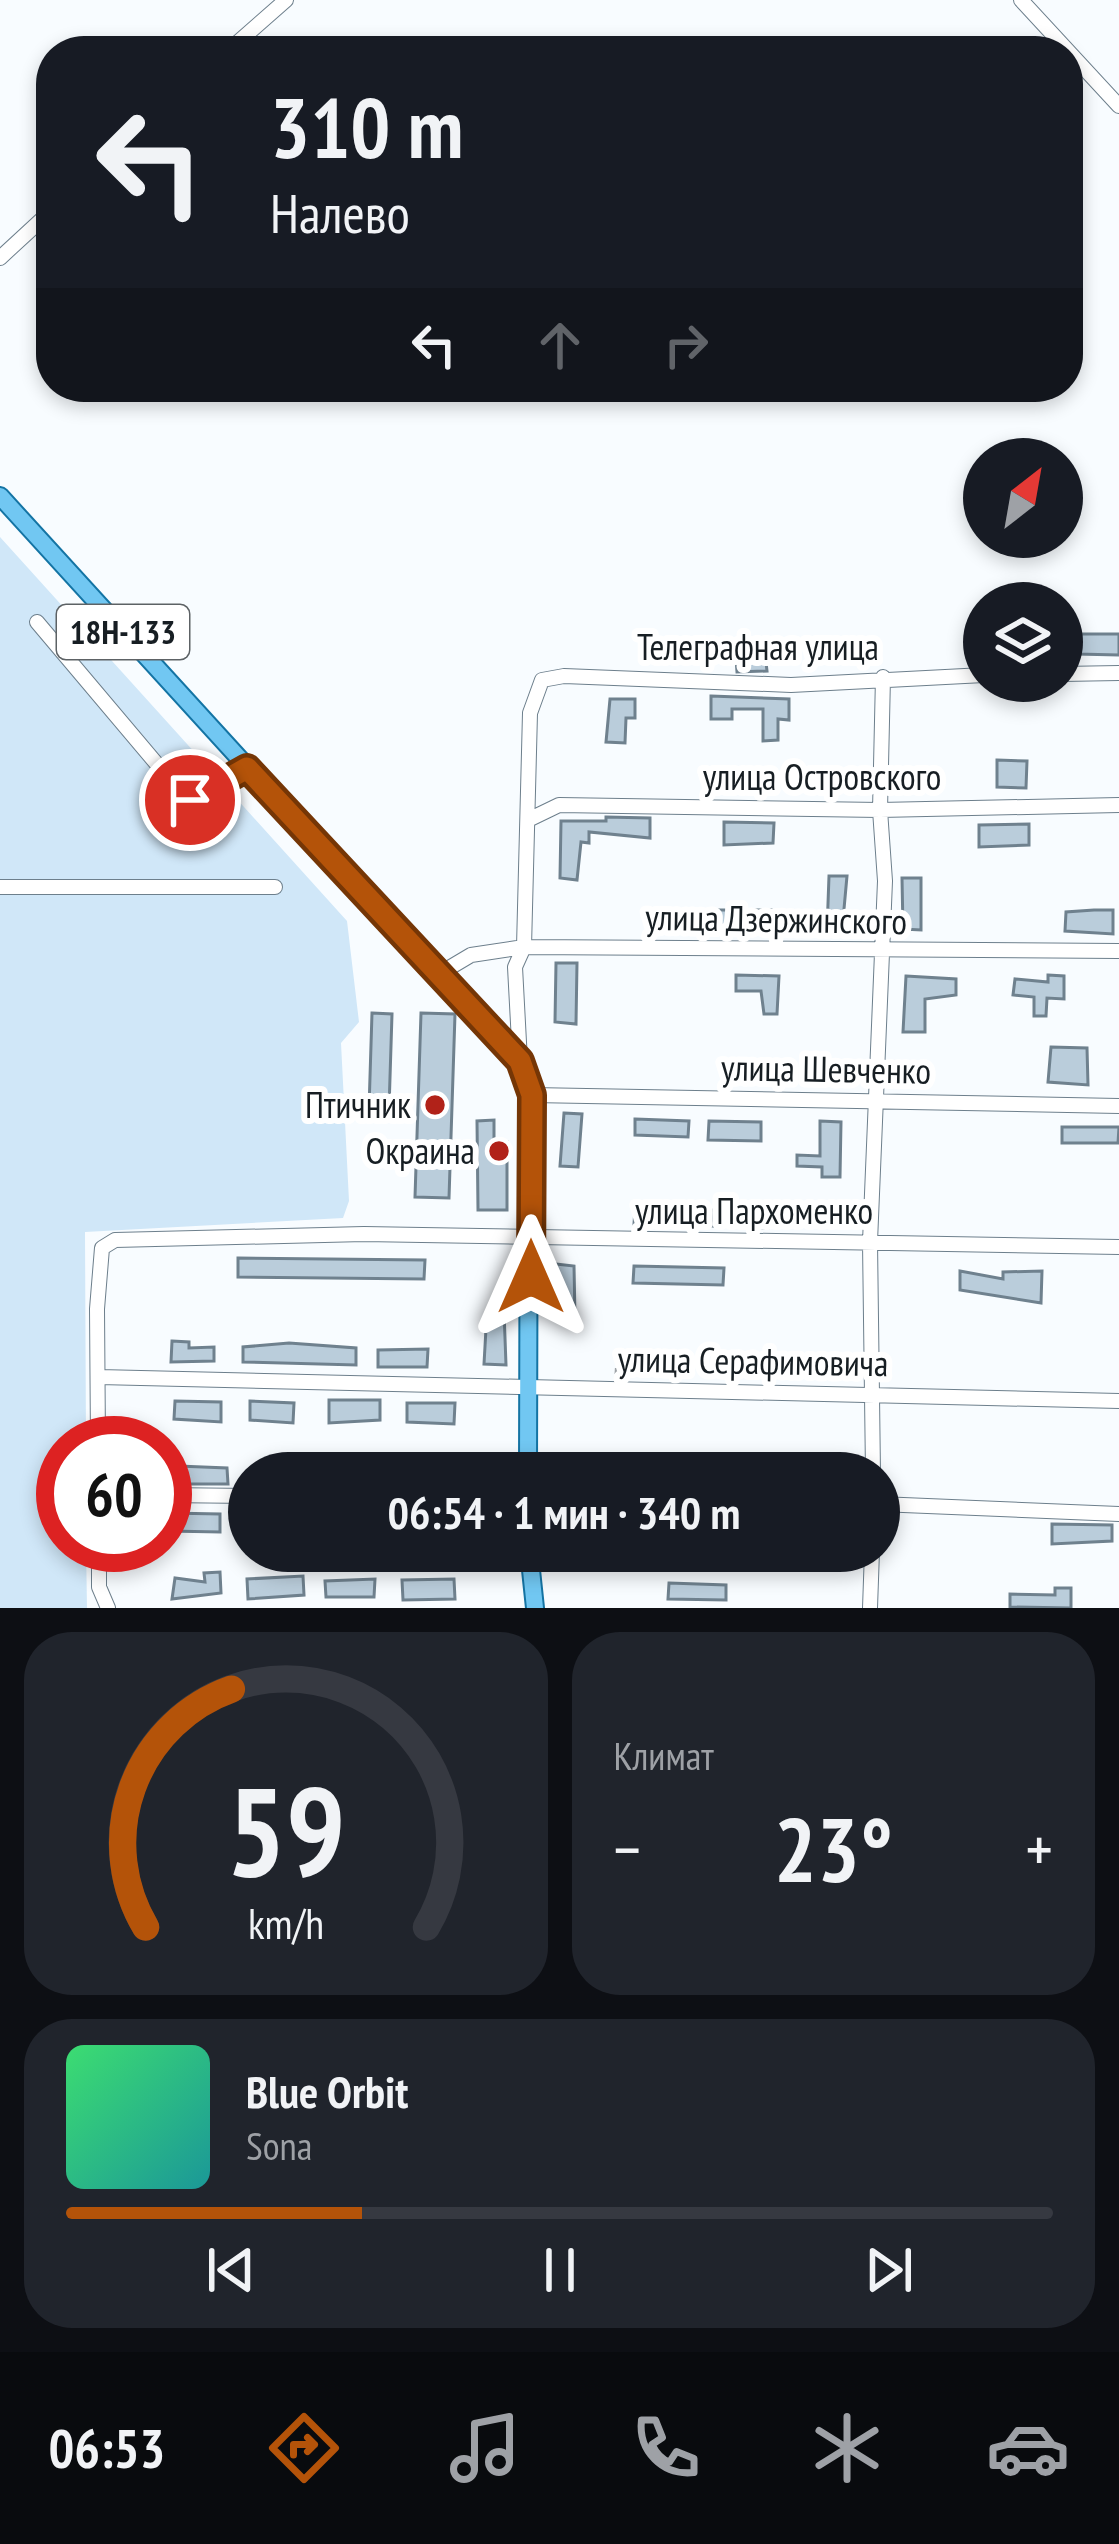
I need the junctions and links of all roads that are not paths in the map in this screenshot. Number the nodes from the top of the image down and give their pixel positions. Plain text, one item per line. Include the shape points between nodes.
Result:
1 (286, 0) edge
2 (1021, 0) edge
3 (245, 36) edge
4 (1054, 36) edge
5 (1083, 67) edge
6 (1119, 106) edge
7 (36, 225) edge
8 (0, 258) edge
9 (0, 496) edge
10 (37, 622) dead end
11 (1119, 673) edge
12 (1083, 674) edge
13 (963, 675) edge
14 (883, 677) junction
15 (247, 768) junction
16 (172, 782) dead end
17 (190, 800) dead end
18 (1119, 805) edge
19 (880, 810) junction
20 (528, 820) junction
21 (0, 887) edge
22 (275, 887) dead end
23 (524, 946) junction
24 (883, 950) junction
25 (1119, 952) edge
26 (440, 974) junction
27 (520, 1061) junction
28 (532, 1095) junction
29 (876, 1101) junction
30 (1119, 1106) edge
31 (532, 1240) junction
32 (869, 1242) junction
33 (1119, 1247) edge
34 (99, 1377) junction
35 (529, 1388) junction
36 (871, 1392) junction
37 (1119, 1401) edge
38 (98, 1416) edge
39 (528, 1452) edge
40 (872, 1452) edge
41 (192, 1495) edge
42 (228, 1496) edge
43 (900, 1505) edge
44 (1119, 1514) edge
45 (99, 1572) edge
46 (531, 1572) edge
47 (871, 1572) edge
48 (108, 1608) edge
49 (535, 1608) edge
50 (870, 1608) edge

1 - 3 street
2 - 4 street
5 - 6 street
7 - 8 street
9 - 15 main road, 18Н-133
10 - 16 street
11 - 12 street
13 - 14 street, Телеграфная улица
14 - 19 street
14 - 20 street, Телеграфная улица via 791,685 563,676 536,687
15 - 17 street
15 - 26 main road, 18Н-133
18 - 19 street, улица Островского
19 - 20 street, улица Островского via 559,805
19 - 24 street
20 - 23 street
21 - 22 street
23 - 24 street, улица Дзержинского
23 - 26 street, улица Дзержинского via 471,955
23 - 27 street via 515,967
24 - 25 street, улица Дзержинского
24 - 29 street
26 - 27 main road, 18Н-133
27 - 28 main road, 18Н-133
28 - 29 street, улица Шевченко
28 - 31 main road, 18Н-133
29 - 30 street, улица Шевченко
29 - 32 street
31 - 32 street, улица Пархоменко
31 - 34 street, улица Пархоменко via 115,1240 102,1248
31 - 35 main road, 18Н-133
32 - 33 street, улица Пархоменко
32 - 36 street
34 - 35 street, улица Серафимовича
34 - 38 street
35 - 36 street, улица Серафимовича
35 - 39 main road, 18Н-133
36 - 37 street, улица Серафимовича
36 - 40 street
41 - 42 street
43 - 44 street
45 - 48 street
46 - 49 main road
47 - 50 street

